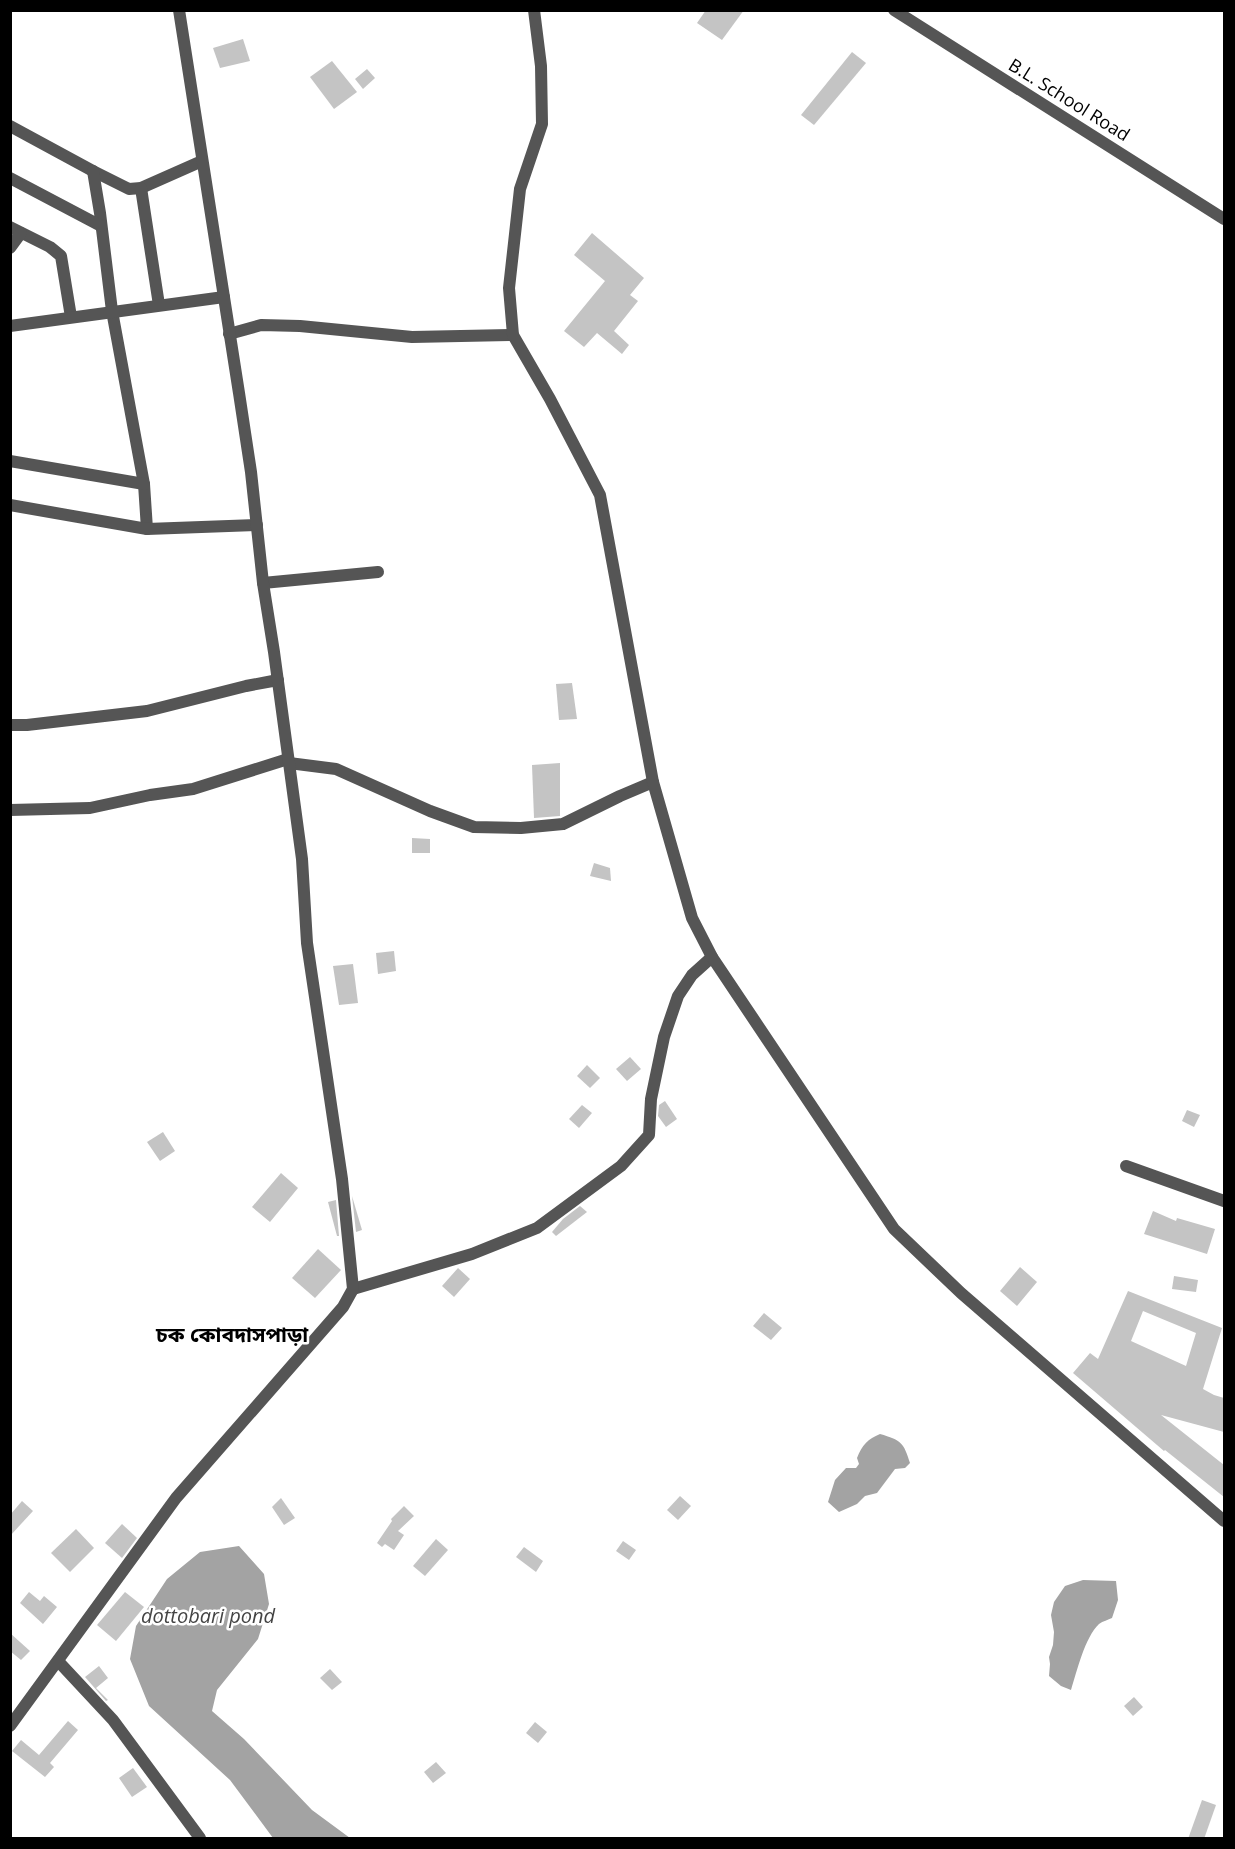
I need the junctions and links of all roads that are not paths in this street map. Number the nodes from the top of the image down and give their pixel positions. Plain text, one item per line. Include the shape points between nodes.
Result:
1 (179, 10) edge
2 (534, 10) edge
3 (894, 10) edge
4 (10, 126) edge
5 (202, 161) junction
6 (93, 171) junction
7 (10, 178) edge
8 (141, 188) junction
9 (1224, 219) edge
10 (101, 226) junction
11 (16, 230) edge
12 (10, 248) edge
13 (224, 297) junction
14 (159, 305) junction
15 (112, 311) junction
16 (71, 317) junction
17 (10, 326) edge
18 (230, 334) junction
19 (513, 335) junction
20 (10, 461) edge
21 (144, 484) junction
22 (10, 505) edge
23 (257, 525) junction
24 (147, 529) junction
25 (378, 572) dead end
26 (263, 583) junction
27 (278, 680) junction
28 (10, 725) edge
29 (289, 761) junction
30 (653, 782) junction
31 (10, 810) edge
32 (712, 957) junction
33 (1126, 1166) dead end
34 (1224, 1201) edge
35 (353, 1289) junction
36 (1224, 1521) edge
37 (58, 1661) junction
38 (10, 1726) edge
39 (200, 1839) edge

1 - 5 street
2 - 19 street via 541,66 542,124 520,189 508,288
3 - 9 street, B.L. School Road
4 - 6 street
5 - 8 street
5 - 13 street
6 - 8 street via 129,189
6 - 10 street
7 - 10 street
8 - 14 street
10 - 15 street
11 - 12 street
11 - 16 street via 61,256
13 - 14 street
13 - 18 street
14 - 15 street
15 - 16 street
15 - 21 street
16 - 17 street
18 - 19 street via 261,325 412,338
18 - 23 street
19 - 30 street via 600,495
20 - 21 street
21 - 24 street
22 - 24 street
23 - 24 street
23 - 26 street
25 - 26 street
26 - 27 street
27 - 28 street via 147,711
27 - 29 street
29 - 30 street via 336,769 474,827 563,824
29 - 31 street via 193,789 90,808
29 - 35 street via 302,859 307,943 342,1179
30 - 32 street via 692,918
32 - 35 street via 692,975 678,996 664,1037 651,1099 649,1135 621,1166 537,1228 472,1254
32 - 36 street via 894,1229 961,1293
33 - 34 street
35 - 37 street via 343,1307 176,1498
37 - 38 street
37 - 39 street via 113,1720

